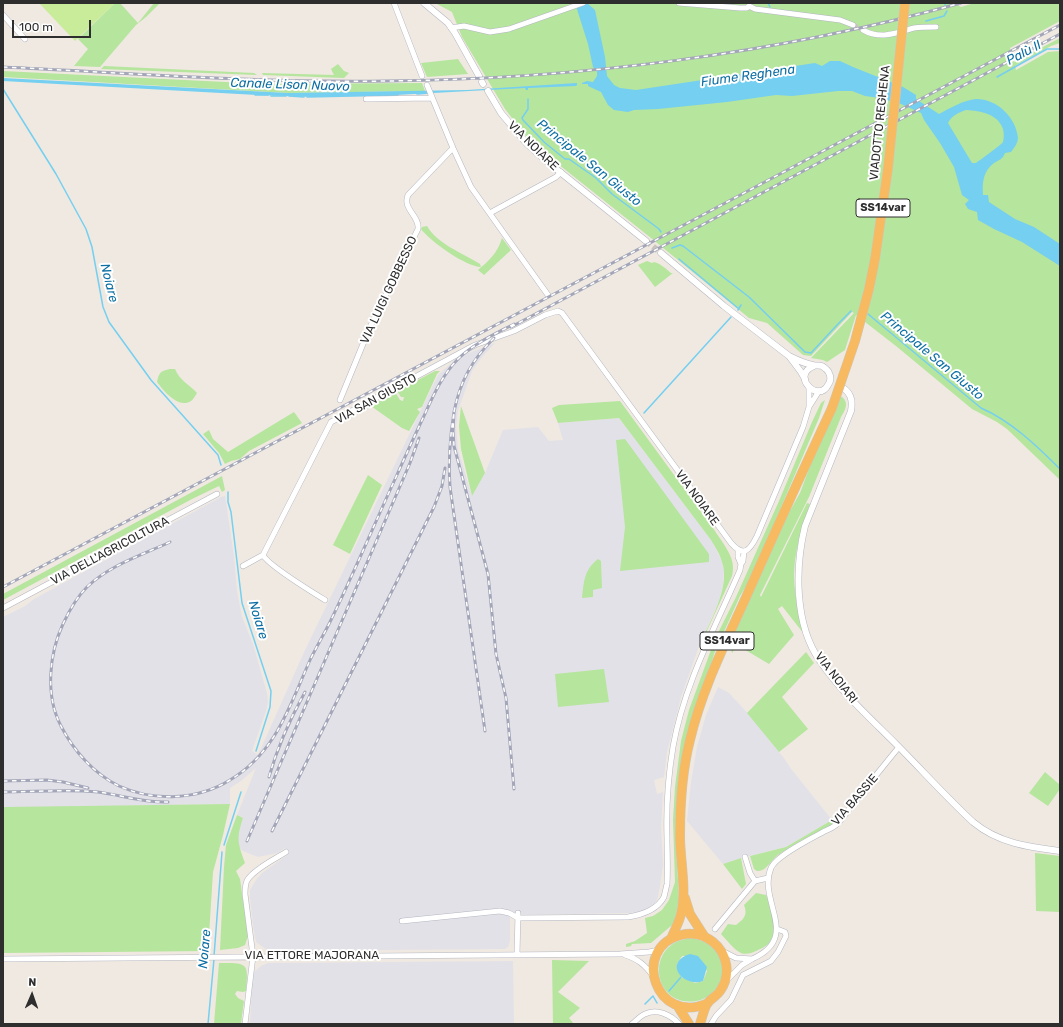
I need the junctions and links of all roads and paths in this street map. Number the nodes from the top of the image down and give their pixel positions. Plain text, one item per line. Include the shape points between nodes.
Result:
1 (394, 3) edge
2 (424, 3) edge
3 (583, 3) edge
4 (679, 3) edge
5 (905, 3) edge
6 (751, 5) edge
7 (3, 15) edge
8 (854, 25) tunnel mouth
9 (936, 27) dead end
10 (452, 28) junction
11 (862, 30) tunnel mouth
12 (25, 39) dead end
13 (422, 76) dead end
14 (481, 81) dead end
15 (427, 85) dead end
16 (488, 91) dead end
17 (432, 97) junction
18 (366, 99) dead end
19 (453, 148) junction
20 (561, 172) junction
21 (490, 213) junction
22 (646, 241) tunnel mouth
23 (661, 252) tunnel mouth
24 (548, 295) dead end
25 (560, 312) joint
26 (789, 356) junction
27 (814, 366) junction
28 (830, 377) junction
29 (805, 379) junction
30 (840, 386) junction
31 (827, 387) junction
32 (809, 388) junction
33 (819, 391) junction
34 (340, 400) dead end
35 (809, 407) junction
36 (217, 494) dead end
37 (738, 550) junction
38 (744, 551) junction
39 (263, 555) junction
40 (741, 564) junction
41 (243, 566) dead end
42 (325, 600) dead end
43 (3, 608) edge
44 (899, 747) junction
45 (1060, 851) edge
46 (286, 852) dead end
47 (745, 857) dead end
48 (768, 878) junction
49 (755, 881) junction
50 (683, 889) junction
51 (518, 916) junction
52 (402, 921) dead end
53 (715, 929) dead end
54 (776, 929) junction
55 (704, 936) junction
56 (671, 939) junction
57 (660, 950) junction
58 (721, 950) junction
59 (620, 954) junction
60 (517, 955) junction
61 (253, 956) junction
62 (3, 959) edge
63 (752, 959) junction
64 (654, 978) junction
65 (725, 982) junction
66 (708, 1003) junction
67 (677, 1005) junction
68 (246, 1024) edge
69 (632, 1024) edge
70 (679, 1024) edge
71 (689, 1024) edge
72 (700, 1024) edge
73 (711, 1024) edge

1 - 13 street
2 - 10 street
3 - 10 street via 508,29 490,32 464,26
4 - 6 street via 740,8
5 - 50 highway, VIADOTTO REGHENA / SS14var, bridge via 888,168 869,288 855,341 832,408 730,632 695,718 681,794
6 - 8 street via 755,9 840,20
7 - 12 street
9 - 11 street via 914,28 883,36 868,34
10 - 14 street
15 - 17 street
16 - 20 street, VIA NOIARE via 501,113 520,136
17 - 18 street
17 - 19 street
19 - 21 street via 471,187
19 - 34 street, VIA LUIGI GOBBESSO via 408,195 408,206 418,223 418,229 370,327
20 - 21 street, VIA NOIARE
20 - 22 street
21 - 24 street
23 - 26 street via 724,306
25 - 37 street, VIA NOIARE
25 - 39 street, VIA SAN GIUSTO via 545,315 514,331 475,345 331,422
26 - 27 street
26 - 29 street
27 - 28 street via 826,368
27 - 29 street via 808,369
28 - 30 street
28 - 31 street
29 - 32 street
30 - 31 street
30 - 44 street, VIA NOIARI via 851,395 851,411 805,526 799,560 799,599 808,637 819,660 856,704
31 - 33 street
32 - 33 street
32 - 35 street
33 - 35 street
35 - 38 street via 757,536 751,547
36 - 43 street, VIA DELL'AGRICOLTURA
37 - 38 street
37 - 40 street
38 - 40 street
39 - 41 street
39 - 42 street via 280,570
40 - 51 street via 695,673 684,704 674,746 667,801 668,870 663,897 655,907 643,914 628,917
44 - 45 street, VIA NOIARI via 983,830 1014,844
44 - 48 street, VIA BASSIE via 836,825 779,859 771,867
46 - 61 street via 266,863 246,884
47 - 49 street
48 - 49 street
48 - 54 street
49 - 53 street
50 - 55 highway, SS14var via 690,914
50 - 56 highway, SS14var via 681,914
51 - 52 street via 500,911
51 - 60 street
54 - 63 street via 767,951
54 - 73 street via 785,932 786,936 778,952 771,961 743,976 731,1000
55 - 56 highway via 686,934
55 - 58 highway, SS14var
56 - 57 highway, SS14var
57 - 59 street, VIA ETTORE MAJORANA
57 - 64 highway, SS14var via 654,963
58 - 63 street via 736,958
58 - 65 highway via 727,973
59 - 60 street, VIA ETTORE MAJORANA
59 - 64 street, VIA ETTORE MAJORANA via 639,960
60 - 61 street, VIA ETTORE MAJORANA
61 - 62 street, VIA ETTORE MAJORANA
61 - 68 street
63 - 65 street
64 - 67 highway via 657,988 670,1002
65 - 66 highway via 719,994
66 - 67 highway via 693,1007
66 - 72 highway
67 - 71 highway
69 - 70 street via 643,1014 656,1011 674,1018

